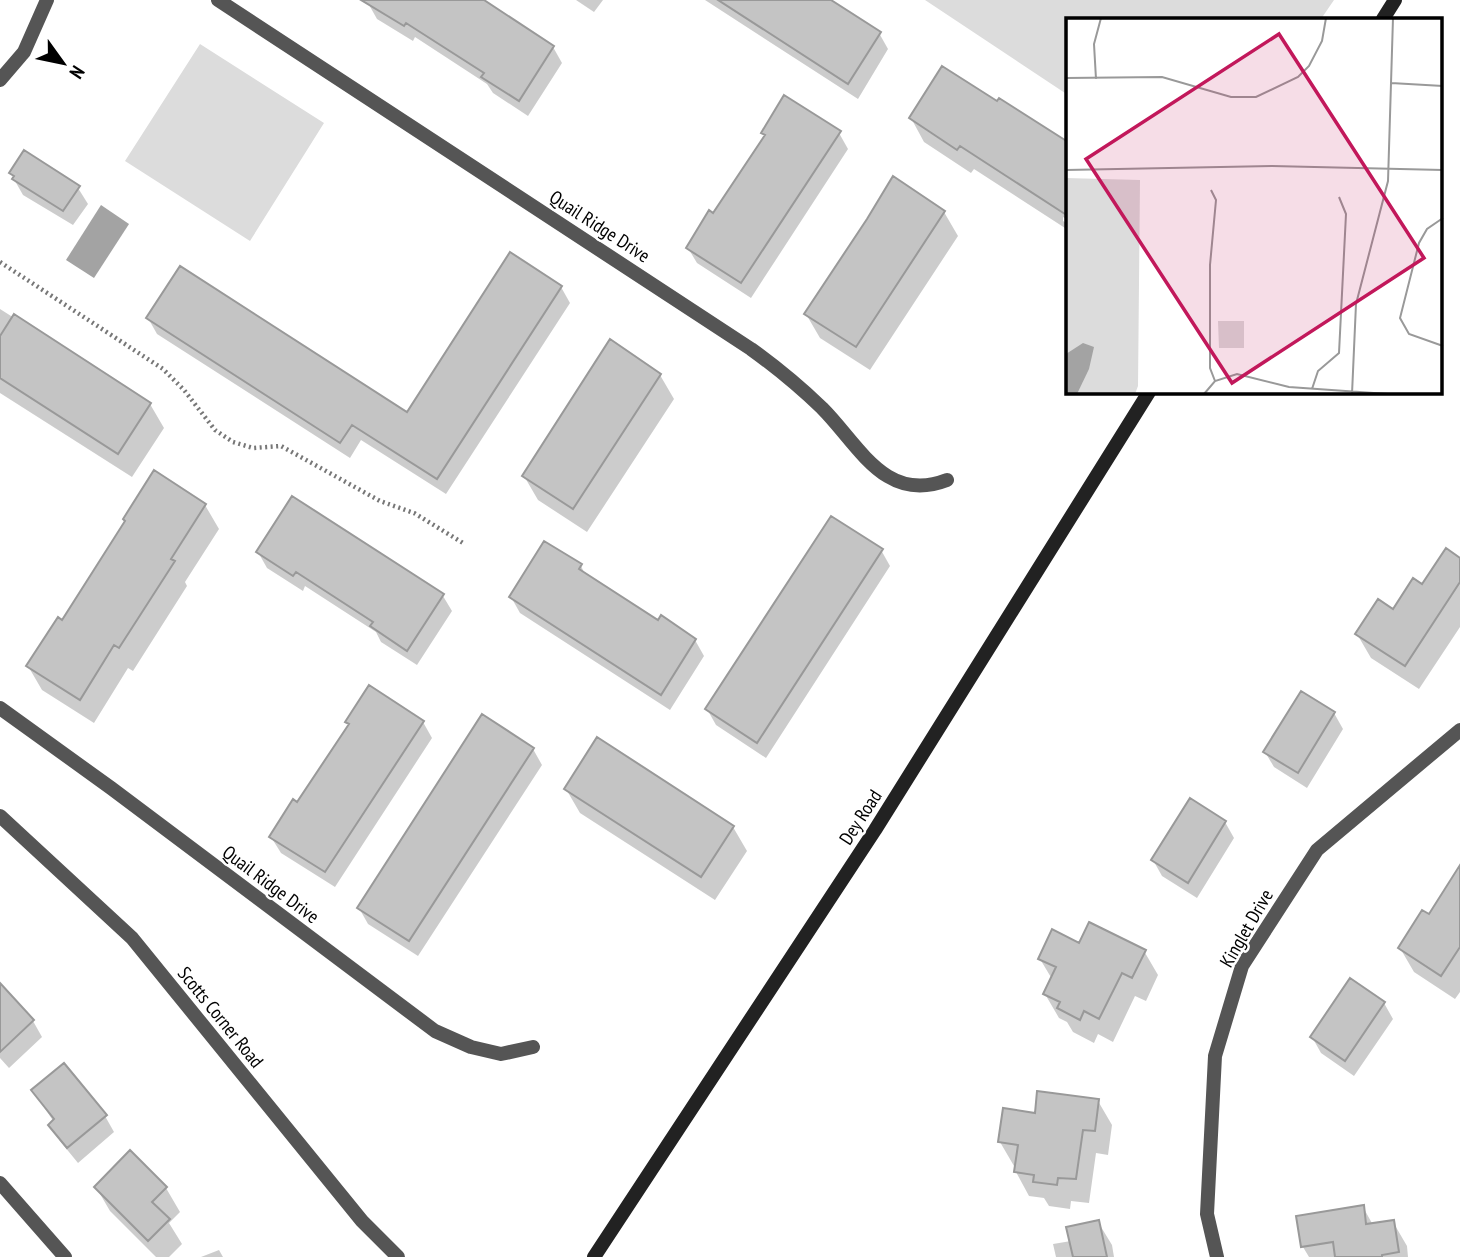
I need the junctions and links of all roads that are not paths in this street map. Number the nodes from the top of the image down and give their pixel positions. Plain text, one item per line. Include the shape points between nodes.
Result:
1 (47, 0) edge
2 (218, 0) edge
3 (1395, 0) edge
4 (1383, 18) edge
5 (0, 80) edge
6 (1148, 394) edge
7 (947, 480) dead end
8 (0, 708) edge
9 (1460, 730) edge
10 (0, 816) edge
11 (533, 1047) dead end
12 (0, 1183) edge
13 (65, 1257) edge
14 (398, 1257) edge
15 (594, 1257) edge
16 (1217, 1257) edge

1 - 5 street via 24,52
2 - 7 street, Quail Ridge Drive via 789,376 884,474 903,485 934,485
3 - 4 main road
6 - 15 main road, Dey Road via 875,830
8 - 11 street, Quail Ridge Drive via 435,1031 501,1054
9 - 16 street, Kinglet Drive via 1317,850 1242,966 1215,1056 1207,1214
10 - 14 street, Scotts Corner Road via 132,938 362,1221
12 - 13 street

